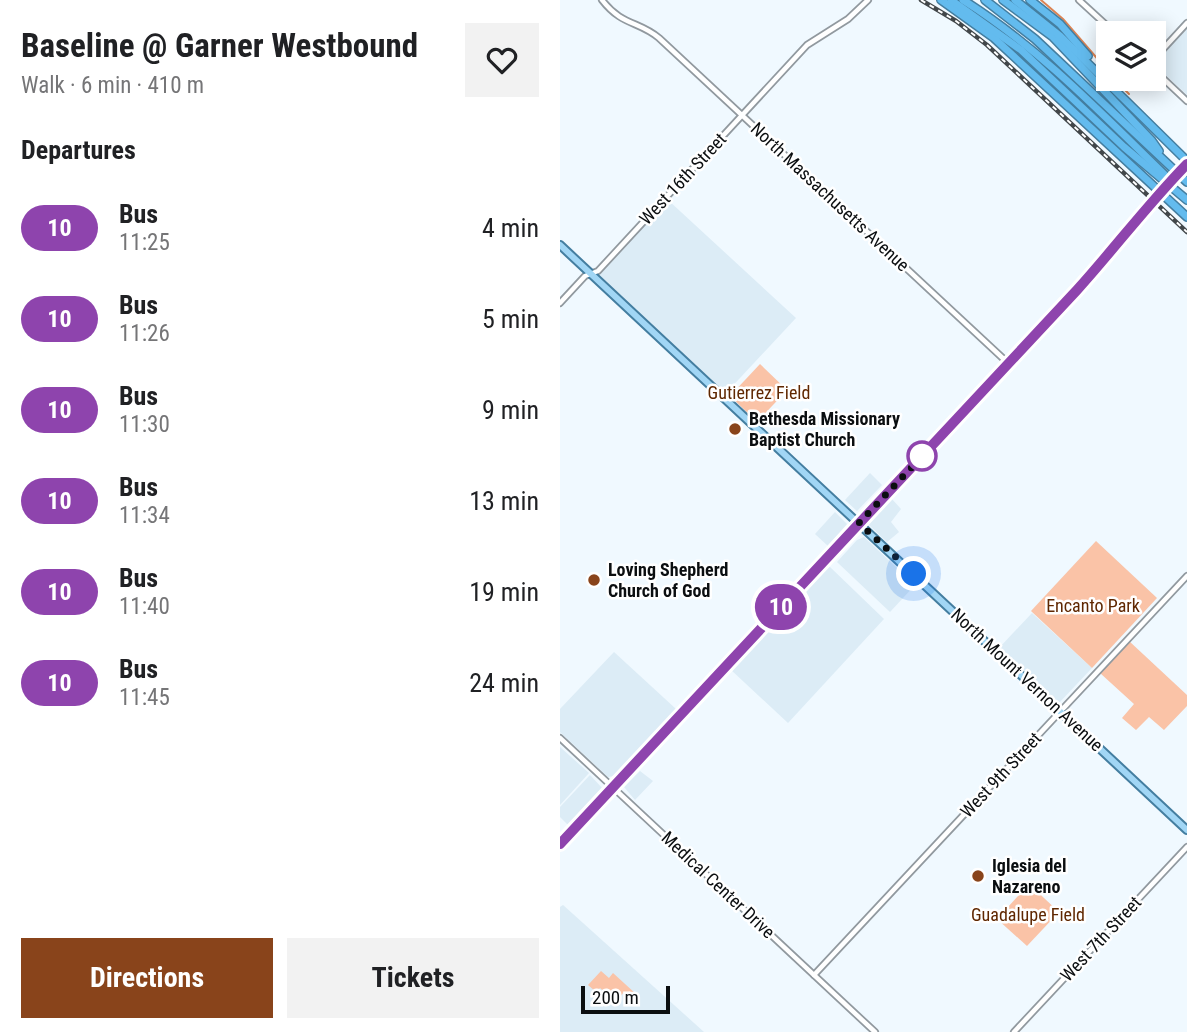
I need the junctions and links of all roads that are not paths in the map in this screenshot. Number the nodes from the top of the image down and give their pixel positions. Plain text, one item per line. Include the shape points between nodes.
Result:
1 (602, 0) edge
2 (868, 0) edge
3 (941, 0) edge
4 (951, 0) edge
5 (963, 0) edge
6 (985, 0) edge
7 (1003, 0) edge
8 (1015, 0) edge
9 (1030, 0) edge
10 (1079, 0) edge
11 (1102, 21) edge
12 (1187, 23) edge
13 (994, 29) junction
14 (1166, 46) edge
15 (1096, 67) edge
16 (1096, 70) edge
17 (1041, 79) junction
18 (1166, 81) edge
19 (1116, 91) edge
20 (1187, 101) edge
21 (742, 115) junction
22 (1167, 163) junction
23 (1186, 164) edge
24 (1187, 182) edge
25 (1160, 192) junction
26 (1187, 198) edge
27 (1187, 217) edge
28 (560, 245) edge
29 (591, 274) junction
30 (560, 303) edge
31 (1008, 363) junction
32 (859, 523) junction
33 (1187, 576) edge
34 (1060, 711) junction
35 (560, 738) edge
36 (613, 787) junction
37 (1187, 830) edge
38 (560, 844) edge
39 (1187, 847) edge
40 (814, 975) junction
41 (875, 1032) edge
42 (1014, 1032) edge

1 - 21 street, North Massachusetts Avenue via 622,19 652,32
2 - 21 street, West 16th Street via 807,45
3 - 17 highway
4 - 13 highway
5 - 26 highway via 1036,52
6 - 22 highway via 1035,39
7 - 22 highway via 1053,37 1152,141
8 - 16 highway
9 - 15 highway via 1059,24
10 - 11 street
12 - 14 street
13 - 17 highway
13 - 26 highway via 1124,148
17 - 25 highway
18 - 20 street
19 - 23 highway
21 - 29 street, West 16th Street
21 - 31 street, North Massachusetts Avenue
22 - 24 highway
23 - 25 main road, bridge
25 - 27 highway
25 - 31 main road, bridge
28 - 29 main road, North Mount Vernon Avenue
29 - 30 street, West 16th Street
29 - 32 main road, North Mount Vernon Avenue
31 - 32 main road
32 - 34 main road, North Mount Vernon Avenue
32 - 36 main road
33 - 34 street, West 9th Street
34 - 37 main road, North Mount Vernon Avenue
34 - 40 street, West 9th Street
35 - 36 street, Medical Center Drive
36 - 38 main road
36 - 40 street, Medical Center Drive
39 - 42 street, West 7th Street
40 - 41 street, Medical Center Drive

